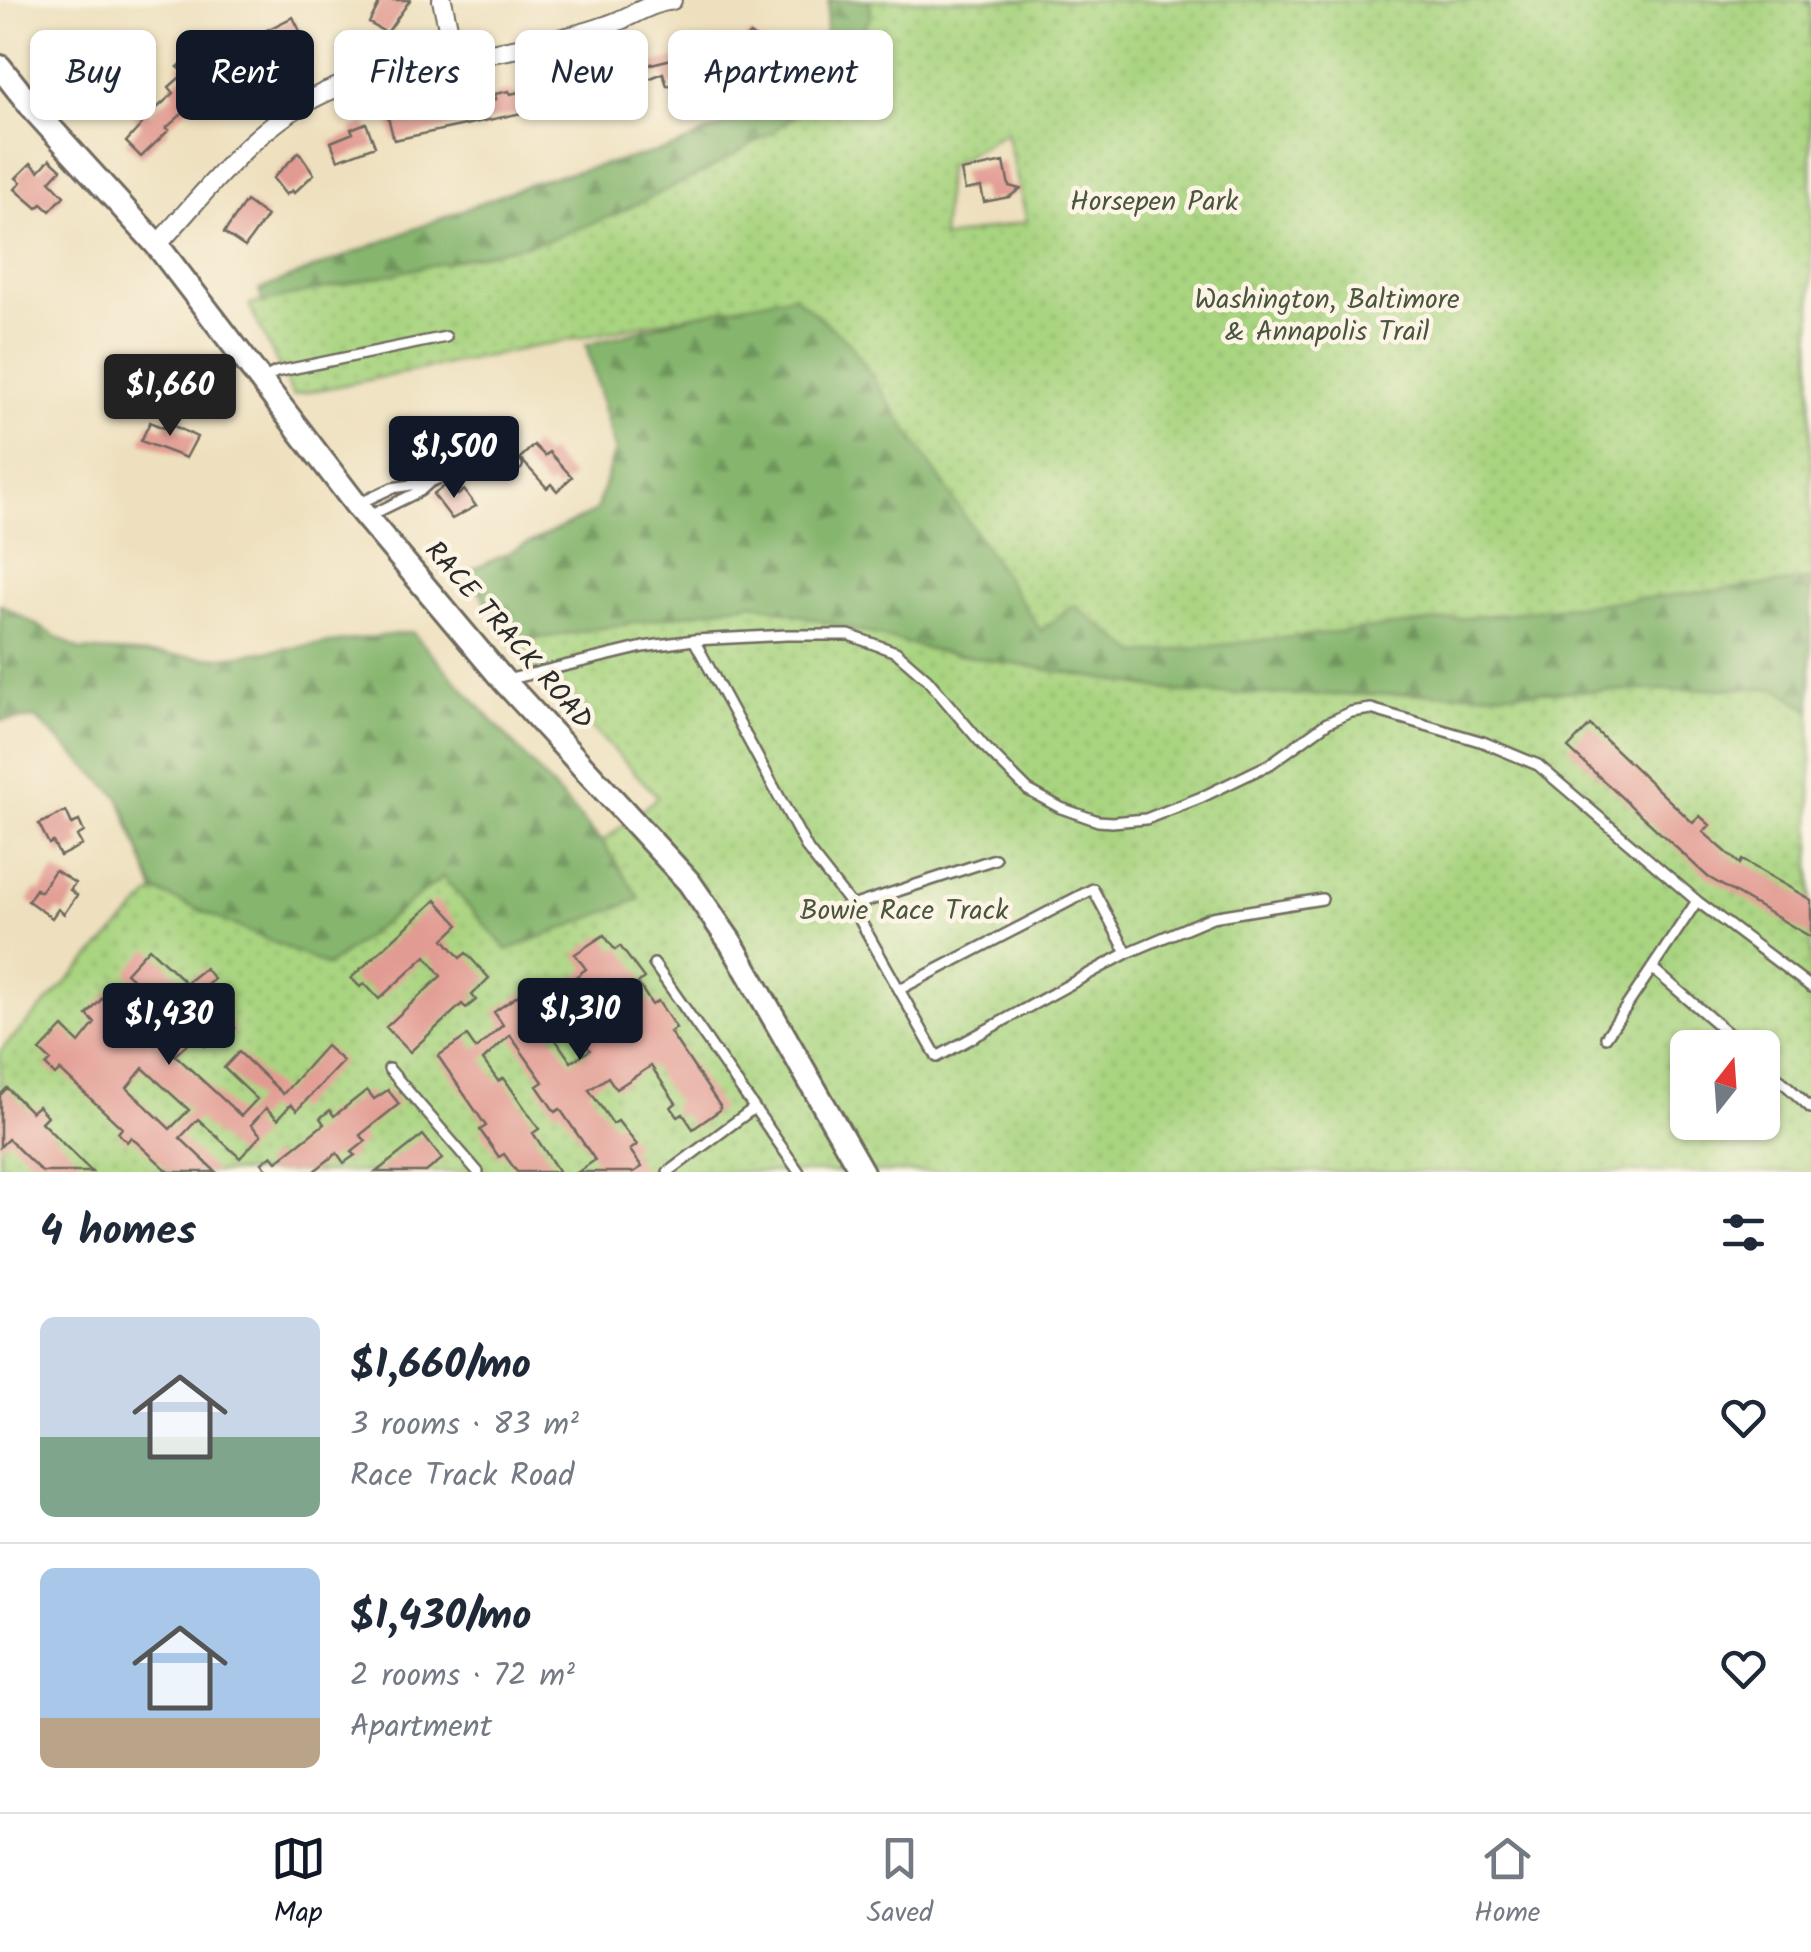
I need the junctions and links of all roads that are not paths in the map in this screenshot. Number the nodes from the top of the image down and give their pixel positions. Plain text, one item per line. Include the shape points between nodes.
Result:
1 (442, 0) edge
2 (672, 0) edge
3 (449, 30) edge
4 (495, 51) edge
5 (0, 68) edge
6 (334, 89) edge
7 (157, 245) junction
8 (446, 337) dead end
9 (259, 382) junction
10 (517, 464) dead end
11 (430, 482) junction
12 (362, 511) junction
13 (694, 640) junction
14 (504, 681) junction
15 (995, 859) dead end
16 (1322, 899) dead end
17 (1696, 901) junction
18 (852, 906) junction
19 (1127, 953) junction
20 (654, 964) dead end
21 (1652, 968) junction
22 (1811, 987) edge
23 (900, 989) junction
24 (1724, 1030) edge
25 (1606, 1036) dead end
26 (389, 1069) dead end
27 (1780, 1080) edge
28 (754, 1108) junction
29 (1811, 1108) edge
30 (478, 1172) edge
31 (668, 1172) edge
32 (799, 1172) edge
33 (862, 1172) edge

1 - 3 street
2 - 4 street via 610,25
5 - 7 street, RACE TRACK ROAD
6 - 7 street via 303,104 234,159
7 - 9 street, RACE TRACK ROAD
8 - 9 lane via 291,368
9 - 12 street, RACE TRACK ROAD
10 - 11 lane via 488,457
11 - 12 lane
11 - 12 lane via 392,488
12 - 14 street, RACE TRACK ROAD
13 - 14 lane
13 - 17 lane via 849,635 896,652 1028,790 1098,821 1146,819 1270,764 1341,716 1363,709 1385,713 1538,766
13 - 18 lane via 808,850
14 - 33 street, RACE TRACK ROAD via 690,882
15 - 18 lane
16 - 19 lane via 1212,917
17 - 21 lane
17 - 22 lane
18 - 23 lane
19 - 23 lane via 1093,889
19 - 23 lane via 938,1057
20 - 28 lane
21 - 24 lane
21 - 25 lane
26 - 30 lane
27 - 29 lane
28 - 31 lane
28 - 32 lane

